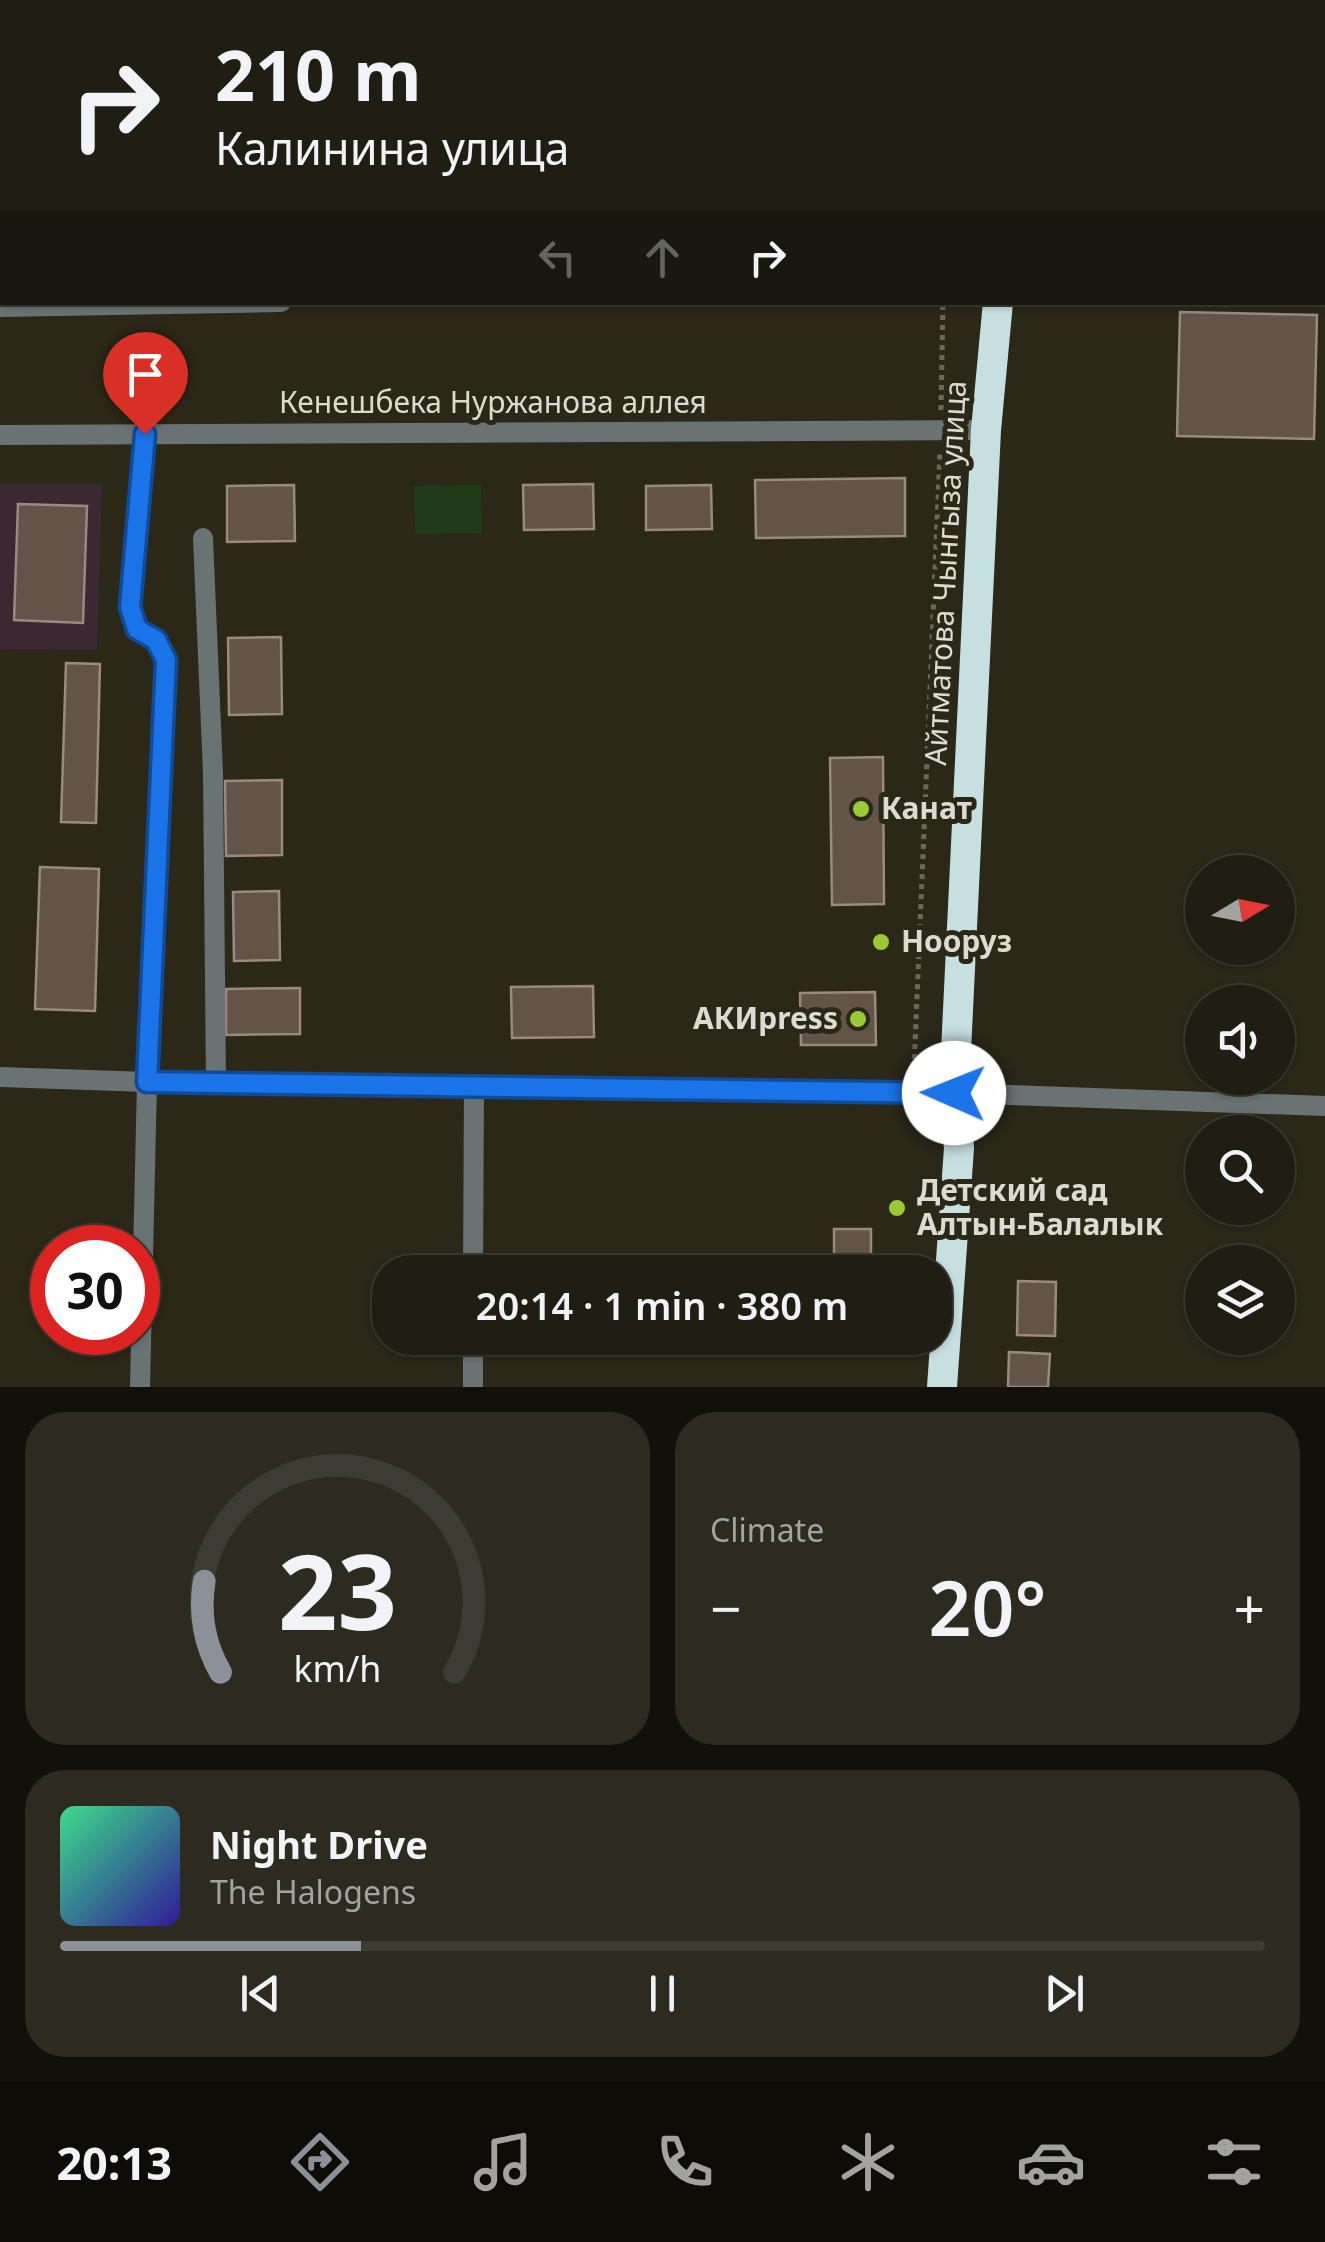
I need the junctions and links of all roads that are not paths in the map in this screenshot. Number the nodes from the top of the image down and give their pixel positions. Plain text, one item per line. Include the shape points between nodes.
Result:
1 (112, 305) edge
2 (998, 305) edge
3 (0, 307) edge
4 (986, 430) junction
5 (145, 434) junction
6 (0, 435) edge
7 (203, 538) dead end
8 (0, 1077) edge
9 (147, 1082) junction
10 (216, 1083) junction
11 (474, 1086) junction
12 (954, 1093) junction
13 (1325, 1106) edge
14 (473, 1255) edge
15 (473, 1355) edge
16 (140, 1387) edge
17 (473, 1387) edge
18 (942, 1387) edge

1 - 3 street
2 - 4 highway, Айтматова Чынгыза улица
4 - 5 street, Кенешбека Нуржанова аллея
4 - 12 highway, Айтматова Чынгыза улица
5 - 6 street, Кенешбека Нуржанова аллея
5 - 9 street via 130,607 137,629 156,640 166,660
7 - 10 street
8 - 9 street
9 - 10 street
9 - 16 street
10 - 11 street
11 - 12 street
11 - 14 street
12 - 13 street
12 - 18 highway, Айтматова Чынгыза улица via 958,1148
15 - 17 street

